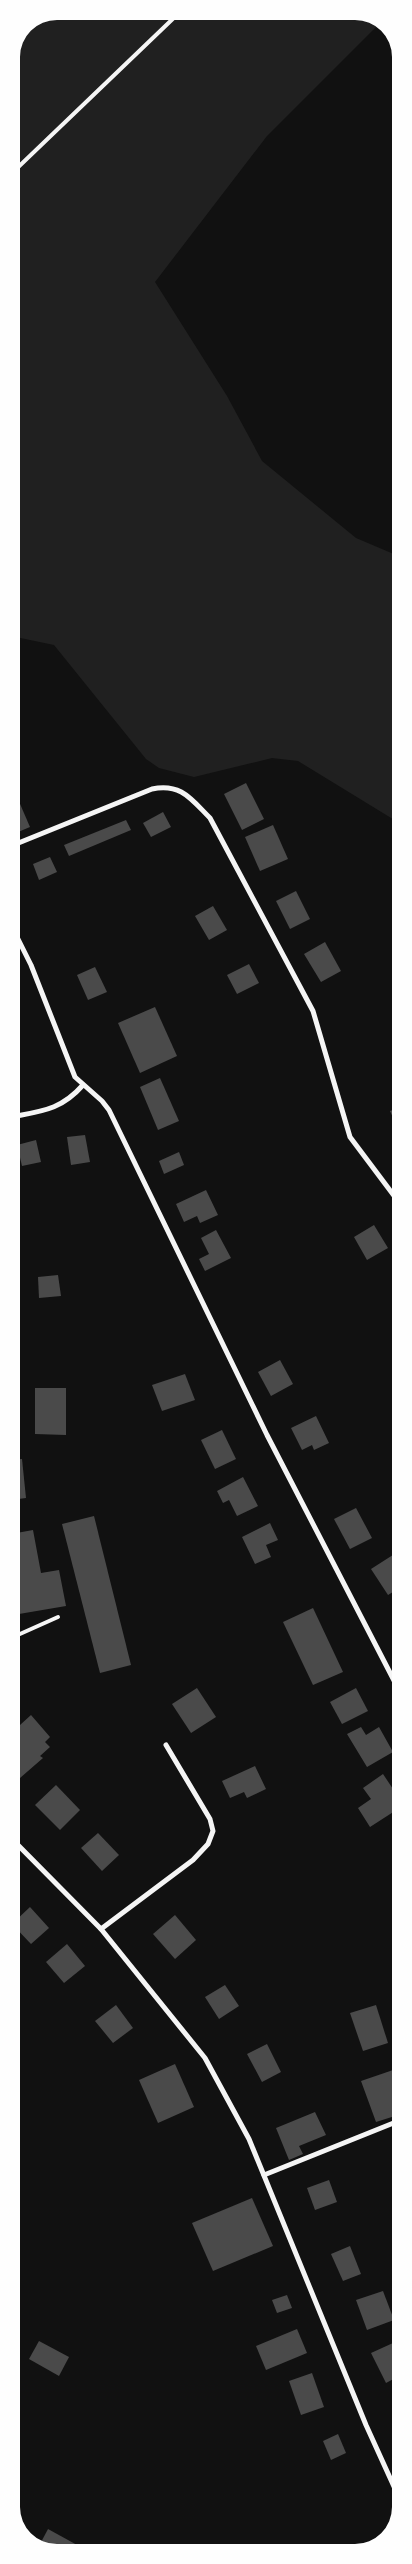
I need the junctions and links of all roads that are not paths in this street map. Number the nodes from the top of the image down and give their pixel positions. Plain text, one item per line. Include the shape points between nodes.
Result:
1 (172, 20) edge
2 (20, 165) edge
3 (20, 842) edge
4 (20, 943) edge
5 (83, 1085) junction
6 (20, 1115) edge
7 (392, 1194) edge
8 (58, 1617) dead end
9 (20, 1634) edge
10 (392, 1676) edge
11 (166, 1744) dead end
12 (20, 1847) edge
13 (100, 1929) junction
14 (392, 2124) edge
15 (264, 2175) junction
16 (392, 2482) edge

1 - 2 lane
3 - 7 street via 152,789 172,788 185,794 210,818 313,1011 350,1137
4 - 5 street via 72,1069
5 - 6 street via 60,1106
5 - 10 street via 108,1110 268,1435
8 - 9 lane
11 - 13 street via 210,1818 213,1831 208,1844 193,1860
12 - 13 street
13 - 15 street via 205,2058 249,2139
14 - 15 street
15 - 16 street

